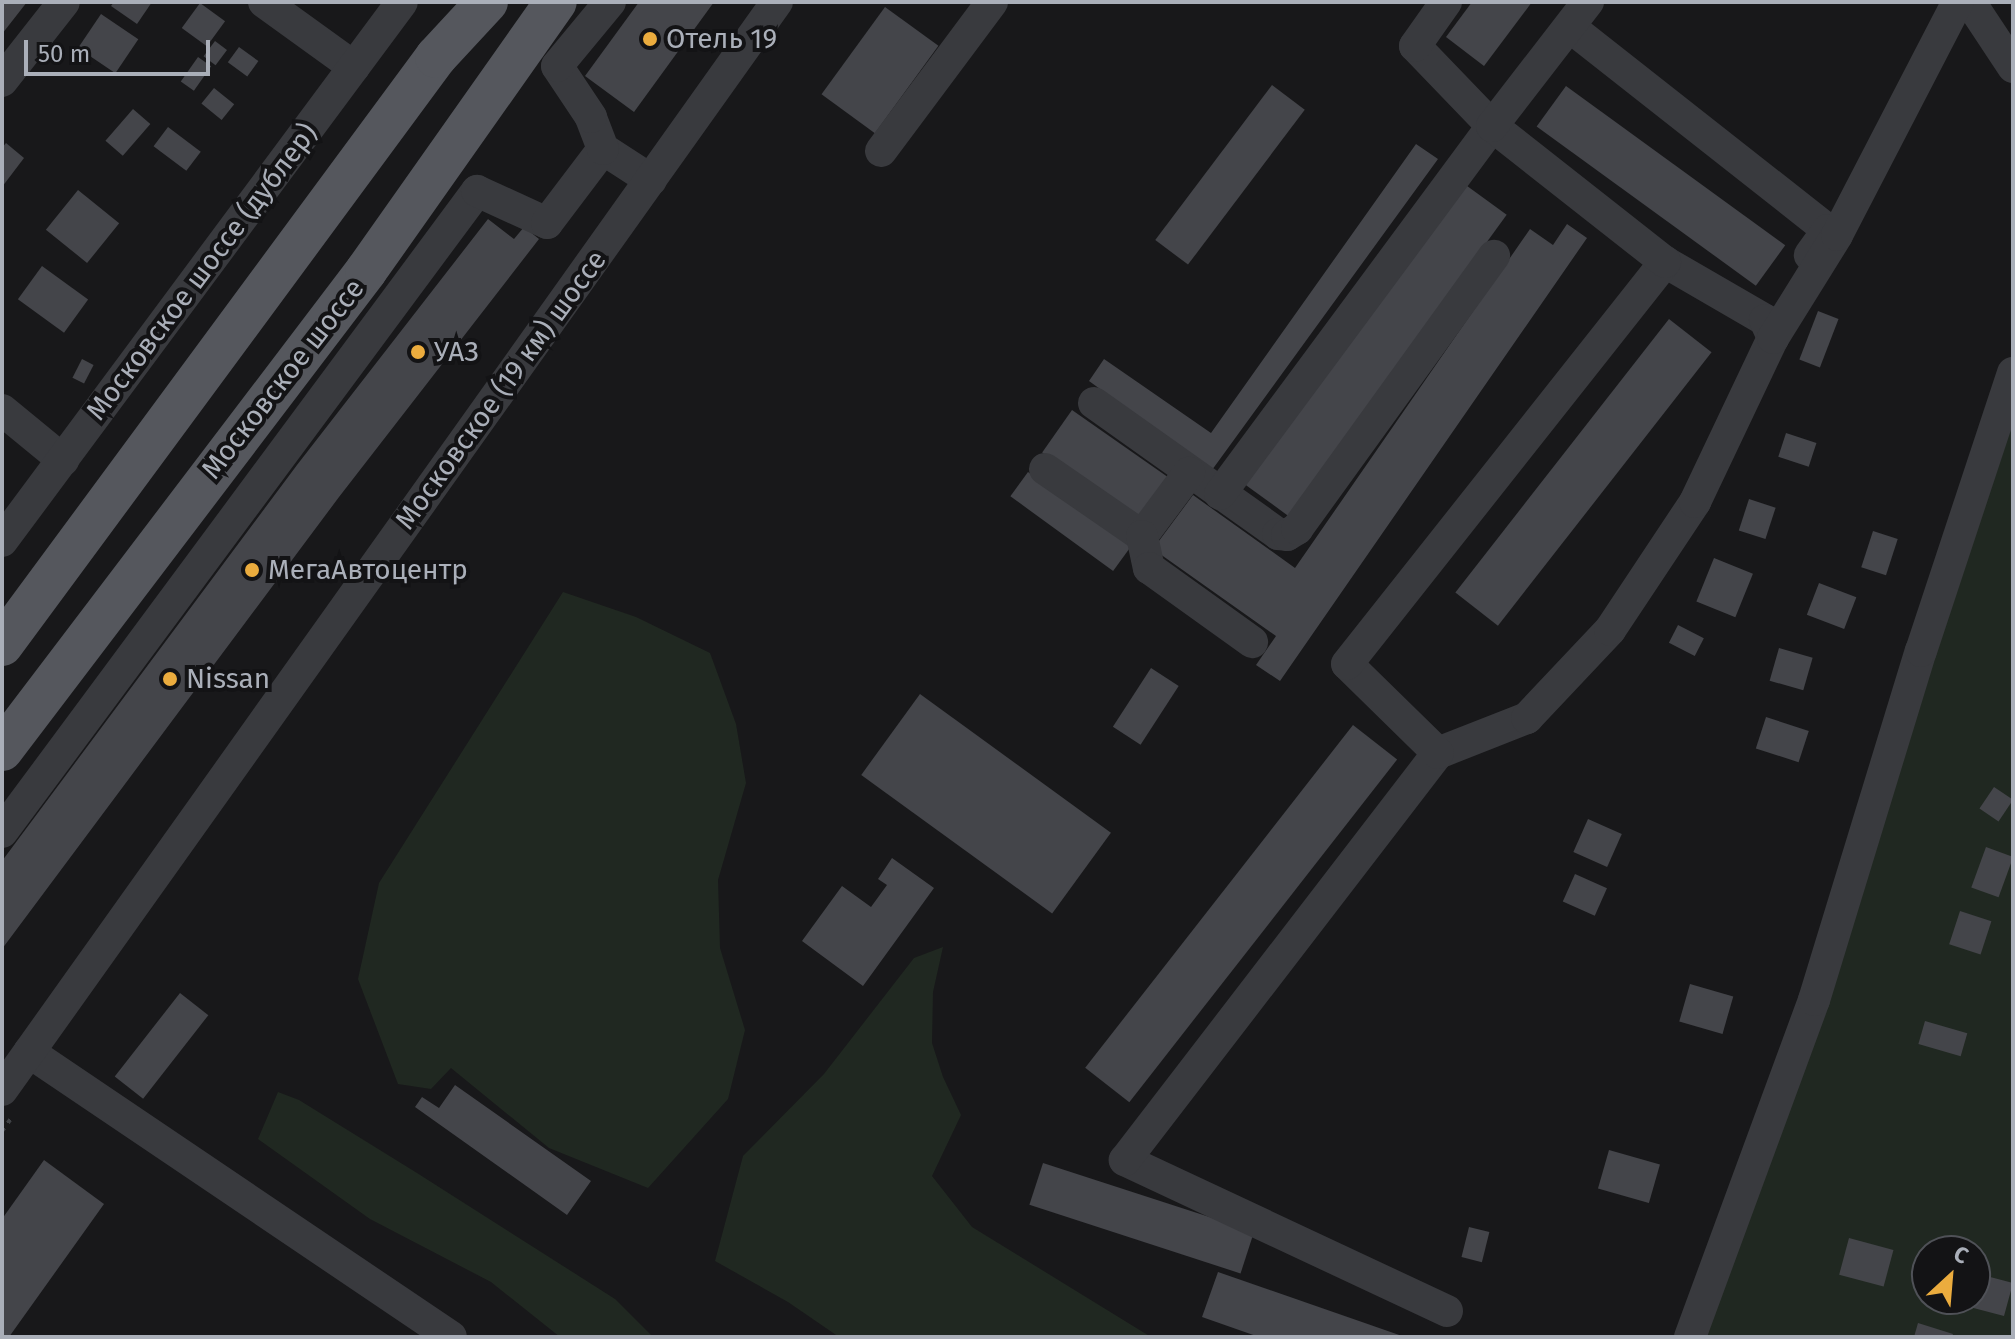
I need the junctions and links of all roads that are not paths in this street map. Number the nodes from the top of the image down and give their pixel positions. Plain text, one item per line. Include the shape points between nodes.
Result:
1 (64, 2) edge
2 (264, 2) edge
3 (402, 2) edge
4 (556, 2) edge
5 (610, 2) edge
6 (777, 2) edge
7 (992, 2) edge
8 (1446, 2) edge
9 (1958, 2) edge
10 (1970, 2) edge
11 (495, 3) edge
12 (1579, 14) edge
13 (529, 39) junction
14 (354, 67) junction
15 (2013, 67) edge
16 (2, 81) edge
17 (1492, 126) junction
18 (603, 149) junction
19 (881, 151) dead end
20 (651, 180) junction
21 (1832, 232) junction
22 (1494, 256) dead end
23 (1665, 262) junction
24 (1769, 329) junction
25 (2013, 373) edge
26 (1094, 403) dead end
27 (2, 410) edge
28 (63, 460) junction
29 (1045, 469) dead end
30 (1189, 473) junction
31 (1220, 494) junction
32 (1142, 536) junction
33 (2, 541) edge
34 (1252, 642) dead end
35 (2, 645) edge
36 (2, 750) edge
37 (1438, 753) junction
38 (2, 832) edge
39 (29, 1052) junction
40 (2, 1090) edge
41 (1447, 1311) dead end
42 (451, 1337) edge
43 (1690, 1337) edge

1 - 16 street
2 - 14 street
3 - 14 street, Московское шоссе (дублер)
4 - 13 main road, Московское шоссе
5 - 18 street via 557,66 591,117
6 - 20 street, Московское (19 км) шоссе
7 - 19 street
8 - 17 street via 1415,46
9 - 21 street
10 - 15 street
11 - 13 main road via 524,6
11 - 35 main road via 436,57
12 - 17 street
12 - 21 street
13 - 36 main road, Московское шоссе via 366,271
14 - 28 street, Московское шоссе (дублер)
17 - 23 street
17 - 31 street
18 - 20 street
18 - 38 street via 547,223 477,191
20 - 39 street, Московское (19 км) шоссе
21 - 24 street
22 - 31 street via 1297,529 1278,534
23 - 24 street
23 - 37 street via 1347,664
24 - 37 street via 1695,502 1610,630 1527,718
25 - 43 street via 1814,1000
26 - 30 street
27 - 28 street
28 - 33 street, Московское шоссе (дублер)
29 - 32 street
30 - 31 street
30 - 32 street
32 - 34 street via 1149,568
37 - 41 street via 1125,1160
39 - 40 street, Московское (19 км) шоссе
39 - 42 street

